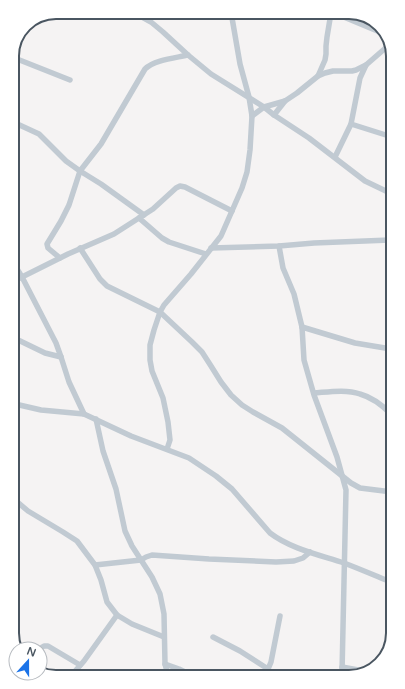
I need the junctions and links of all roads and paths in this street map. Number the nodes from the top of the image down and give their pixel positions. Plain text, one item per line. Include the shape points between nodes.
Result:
1 (145, 19) edge
2 (232, 19) edge
3 (330, 19) edge
4 (360, 21) edge
5 (372, 27) edge
6 (385, 48) edge
7 (188, 55) junction
8 (19, 60) edge
9 (366, 65) junction
10 (318, 76) junction
11 (70, 80) dead end
12 (249, 97) junction
13 (285, 101) junction
14 (264, 107) junction
15 (274, 115) junction
16 (252, 116) junction
17 (351, 124) junction
18 (19, 125) edge
19 (386, 135) edge
20 (335, 157) junction
21 (80, 171) junction
22 (386, 191) edge
23 (232, 211) junction
24 (142, 216) junction
25 (386, 240) edge
26 (278, 246) junction
27 (80, 248) junction
28 (211, 248) junction
29 (206, 254) junction
30 (60, 258) junction
31 (19, 272) edge
32 (22, 277) junction
33 (19, 278) edge
34 (160, 312) junction
35 (302, 327) junction
36 (19, 340) edge
37 (386, 348) edge
38 (61, 357) junction
39 (314, 393) junction
40 (19, 405) edge
41 (386, 410) edge
42 (84, 414) junction
43 (96, 419) junction
44 (167, 449) junction
45 (343, 477) junction
46 (386, 491) edge
47 (19, 504) edge
48 (310, 552) junction
49 (141, 560) junction
50 (344, 564) junction
51 (94, 565) junction
52 (386, 580) edge
53 (117, 615) junction
54 (280, 616) dead end
55 (164, 637) junction
56 (213, 637) dead end
57 (48, 646) edge
58 (165, 664) junction
59 (80, 665) junction
60 (76, 670) edge
61 (167, 670) edge
62 (181, 670) edge
63 (264, 670) edge
64 (268, 670) edge
65 (342, 670) edge

1 - 7 street
2 - 12 street
3 - 10 street via 325,60
4 - 5 street
6 - 9 street
7 - 12 street via 211,74
7 - 21 street via 154,62 145,69 101,144
8 - 11 street
9 - 10 street via 352,71 333,71
9 - 17 street via 360,78
10 - 13 street
12 - 14 street
12 - 16 street
13 - 14 street
13 - 15 street
14 - 15 street
14 - 16 street
15 - 20 street
16 - 23 street via 247,172
17 - 19 street
17 - 20 street
18 - 21 street via 39,134
20 - 22 street via 365,181
21 - 24 street via 102,184
21 - 30 street via 69,205 46,244
23 - 24 street via 185,186 180,186
23 - 28 street via 221,236
24 - 27 street via 114,234
24 - 29 street via 162,238
25 - 26 street
26 - 28 street
26 - 35 street
27 - 30 street
27 - 34 street via 107,286
28 - 29 street
29 - 34 street
30 - 32 street
31 - 32 street
32 - 33 street
32 - 38 street
34 - 44 street via 150,346 150,360 168,422 170,440
34 - 45 street via 202,352 231,395 253,412 282,428
35 - 37 street via 355,343
35 - 39 street via 304,360
36 - 38 street via 45,353
38 - 42 street
39 - 41 street via 344,391 361,394
39 - 45 street
40 - 42 street
42 - 43 street
43 - 44 street via 131,436
43 - 49 street via 103,451 116,488 125,531
44 - 48 street via 189,458 232,489 270,533
45 - 46 street via 360,488
45 - 50 street via 346,490
47 - 51 street via 28,512 77,541
48 - 49 street via 294,561 276,562 152,555
48 - 50 street
49 - 51 street
49 - 55 street via 160,594 164,614
50 - 52 street
50 - 65 street
51 - 53 street via 107,602
53 - 55 street
53 - 59 street
54 - 64 street
55 - 58 street
56 - 63 street via 240,651
57 - 59 street
58 - 61 street
58 - 62 street
59 - 60 street

